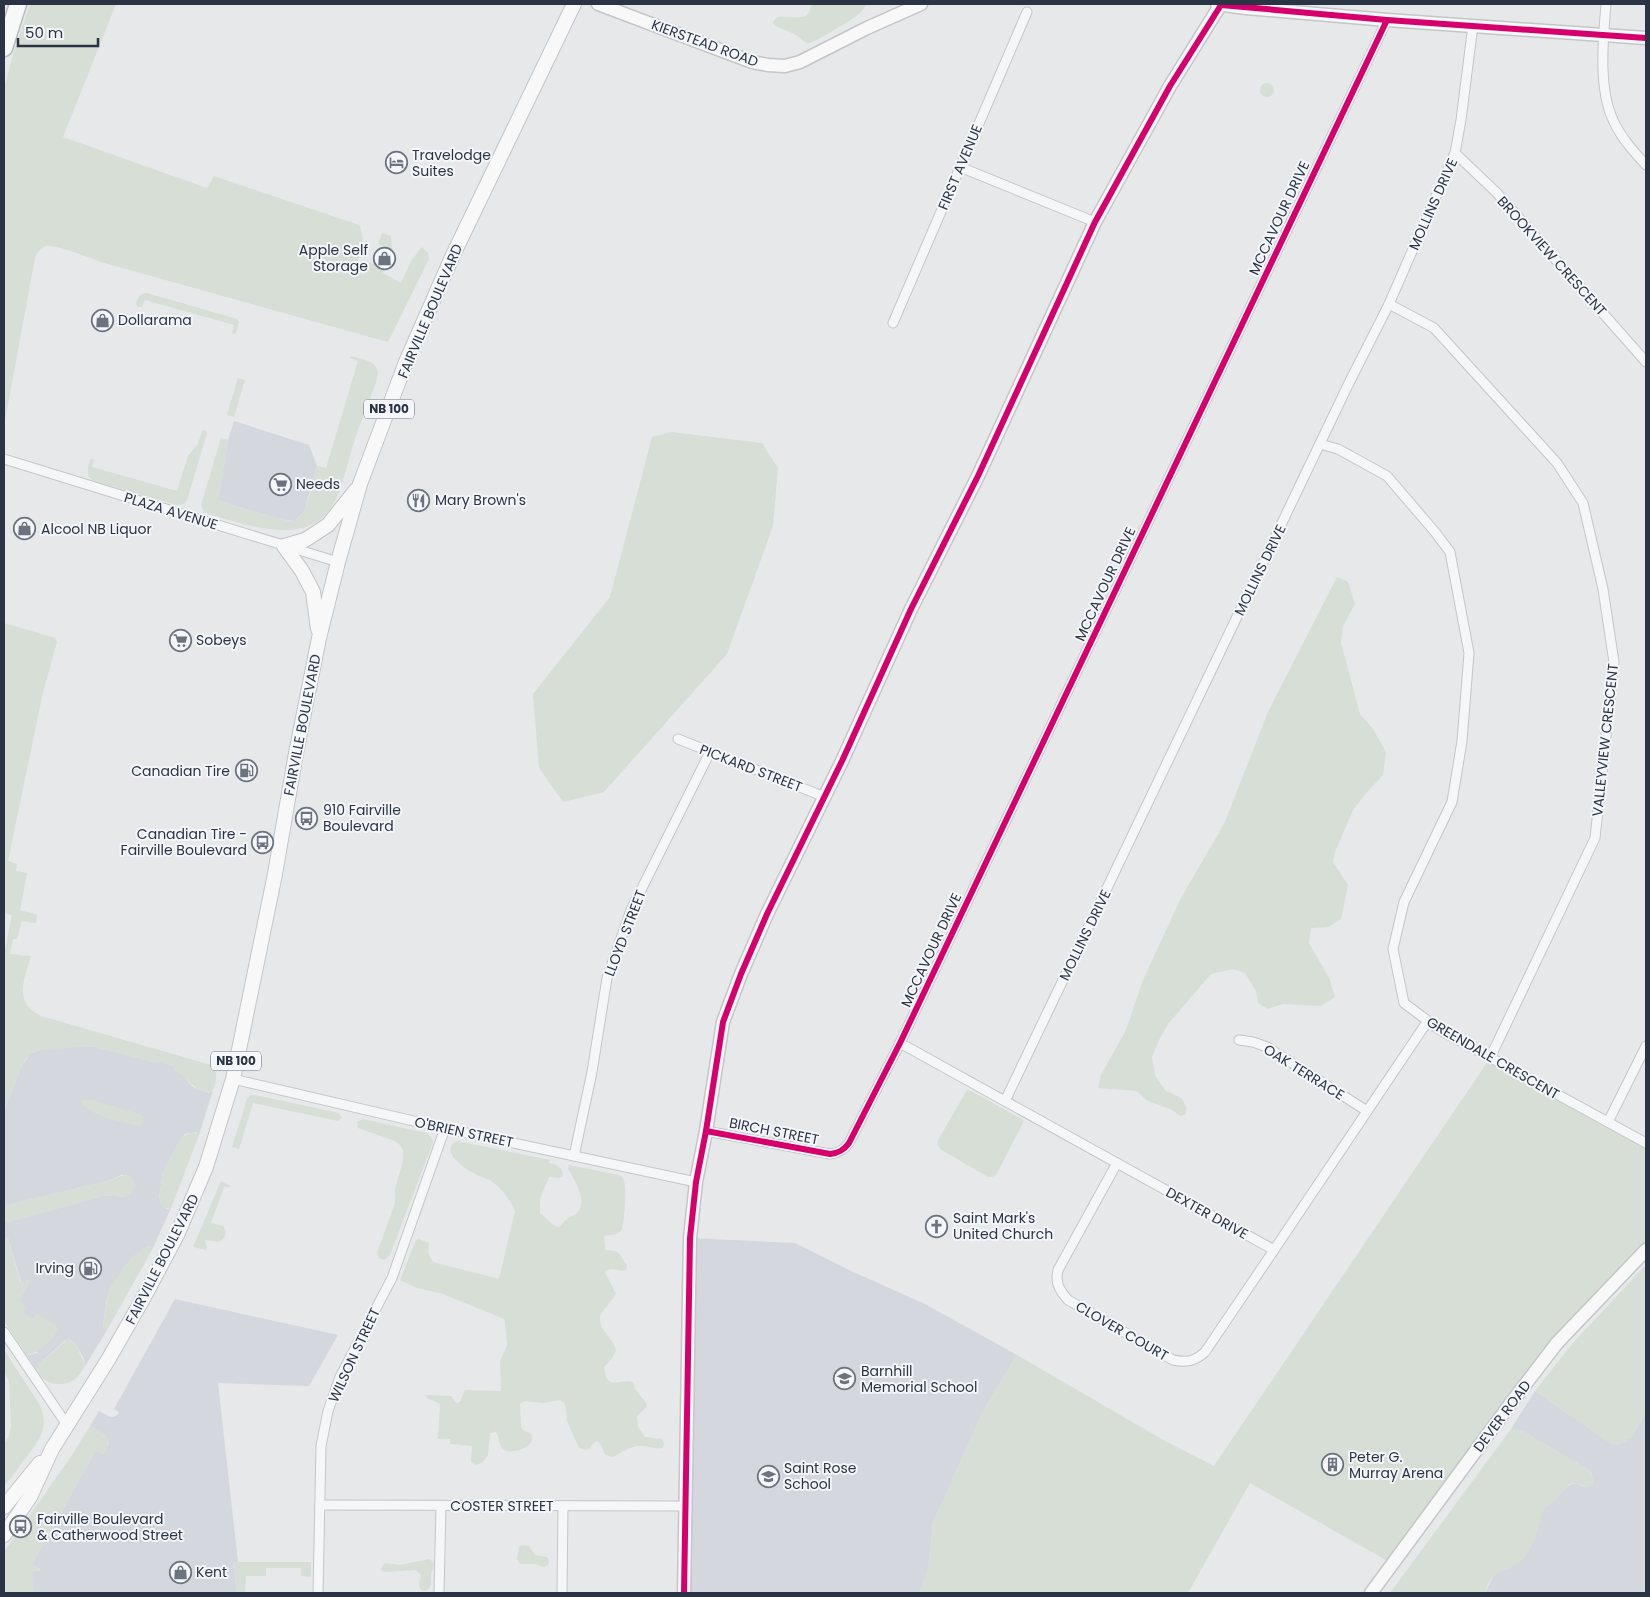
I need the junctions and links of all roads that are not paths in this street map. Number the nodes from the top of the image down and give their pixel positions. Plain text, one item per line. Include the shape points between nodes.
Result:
1 (18, 4) edge
2 (574, 4) edge
3 (598, 4) edge
4 (921, 4) edge
5 (1220, 4) edge
6 (1606, 4) edge
7 (1027, 12) dead end
8 (1387, 20) junction
9 (1473, 25) junction
10 (1604, 35) junction
11 (1646, 38) edge
12 (4, 48) edge
13 (1455, 153) junction
14 (1646, 165) edge
15 (960, 167) junction
16 (1096, 222) junction
17 (1389, 304) junction
18 (893, 323) dead end
19 (1646, 362) edge
20 (1320, 444) junction
21 (4, 459) edge
22 (360, 484) junction
23 (284, 546) junction
24 (338, 562) junction
25 (319, 638) junction
26 (678, 740) dead end
27 (710, 752) junction
28 (825, 797) junction
29 (1427, 1022) junction
30 (1239, 1040) dead end
31 (900, 1043) junction
32 (1646, 1046) edge
33 (1490, 1058) junction
34 (232, 1079) junction
35 (1005, 1102) junction
36 (1367, 1111) junction
37 (1608, 1122) junction
38 (445, 1128) junction
39 (706, 1130) junction
40 (1646, 1144) edge
41 (837, 1153) joint
42 (574, 1156) junction
43 (1117, 1163) junction
44 (696, 1182) junction
45 (1274, 1250) junction
46 (1646, 1250) edge
47 (4, 1332) edge
48 (67, 1424) junction
49 (52, 1449) junction
50 (320, 1505) junction
51 (441, 1506) junction
52 (563, 1506) junction
53 (685, 1506) junction
54 (4, 1507) edge
55 (4, 1535) edge
56 (318, 1593) edge
57 (439, 1593) edge
58 (562, 1593) edge
59 (684, 1593) edge
60 (1372, 1593) edge

1 - 12 highway
2 - 22 main road, FAIRVILLE BOULEVARD / NB 100 via 453,255 408,359
3 - 4 main road, KIERSTEAD ROAD via 752,62 785,66 800,62
5 - 8 main road
5 - 16 main road via 1170,86
6 - 10 street
7 - 15 street, FIRST AVENUE
8 - 9 main road
8 - 31 street, MCCAVOUR DRIVE
9 - 10 main road
9 - 13 street, MOLLINS DRIVE
10 - 11 main road
10 - 14 street via 1604,86 1610,114 1626,143
13 - 17 street, MOLLINS DRIVE
13 - 19 street, BROOKVIEW CRESCENT via 1497,193
15 - 16 street
15 - 18 street, FIRST AVENUE
16 - 28 main road
17 - 20 street, MOLLINS DRIVE
17 - 33 street, VALLEYVIEW CRESCENT via 1434,328 1557,463 1583,503 1603,589 1614,662 1595,838
20 - 29 street, GREENDALE CRESCENT via 1338,449 1388,476 1450,552 1456,579 1469,653 1462,741 1452,802 1404,902 1393,949 1404,1003
20 - 35 street, MOLLINS DRIVE
21 - 23 street, PLAZA AVENUE
22 - 23 main road via 328,525 306,540
22 - 24 main road, FAIRVILLE BOULEVARD / NB 100
23 - 24 street, PLAZA AVENUE
23 - 25 main road via 313,592
24 - 25 main road, FAIRVILLE BOULEVARD / NB 100
25 - 34 main road, FAIRVILLE BOULEVARD / NB 100 via 276,874
26 - 27 street, PICKARD STREET
27 - 28 street, PICKARD STREET
27 - 42 street, LLOYD STREET via 631,910 607,978
28 - 39 main road via 741,974 724,1022
29 - 33 street, GREENDALE CRESCENT
29 - 36 street
30 - 36 street, OAK TERRACE via 1267,1047
31 - 35 street, DEXTER DRIVE
31 - 41 street, MCCAVOUR DRIVE via 849,1143
32 - 37 street
33 - 37 street, GREENDALE CRESCENT
34 - 38 street, O'BRIEN STREET
34 - 48 main road, FAIRVILLE BOULEVARD / NB 100 via 206,1167 177,1235 129,1324
35 - 43 street, DEXTER DRIVE
36 - 45 street
37 - 40 street, GREENDALE CRESCENT
38 - 42 street, O'BRIEN STREET
38 - 50 street, WILSON STREET via 392,1278 333,1396 320,1446
39 - 41 street, BIRCH STREET via 822,1153
39 - 44 main road
42 - 44 street, O'BRIEN STREET
43 - 45 street, DEXTER DRIVE
43 - 45 street, CLOVER COURT via 1058,1270 1058,1286 1068,1300 1173,1360 1190,1362 1205,1352
44 - 53 main road via 690,1238
46 - 60 main road, DEVER ROAD via 1557,1343
47 - 48 street
48 - 49 main road, FAIRVILLE BOULEVARD / NB 100
49 - 54 main road, FAIRVILLE BOULEVARD / NB 100
49 - 55 main road, FAIRVILLE BOULEVARD / NB 100 via 30,1497
50 - 51 street, COSTER STREET
50 - 56 street, WILSON STREET
51 - 52 street, COSTER STREET
51 - 57 street
52 - 53 street, COSTER STREET
52 - 58 street
53 - 59 main road

